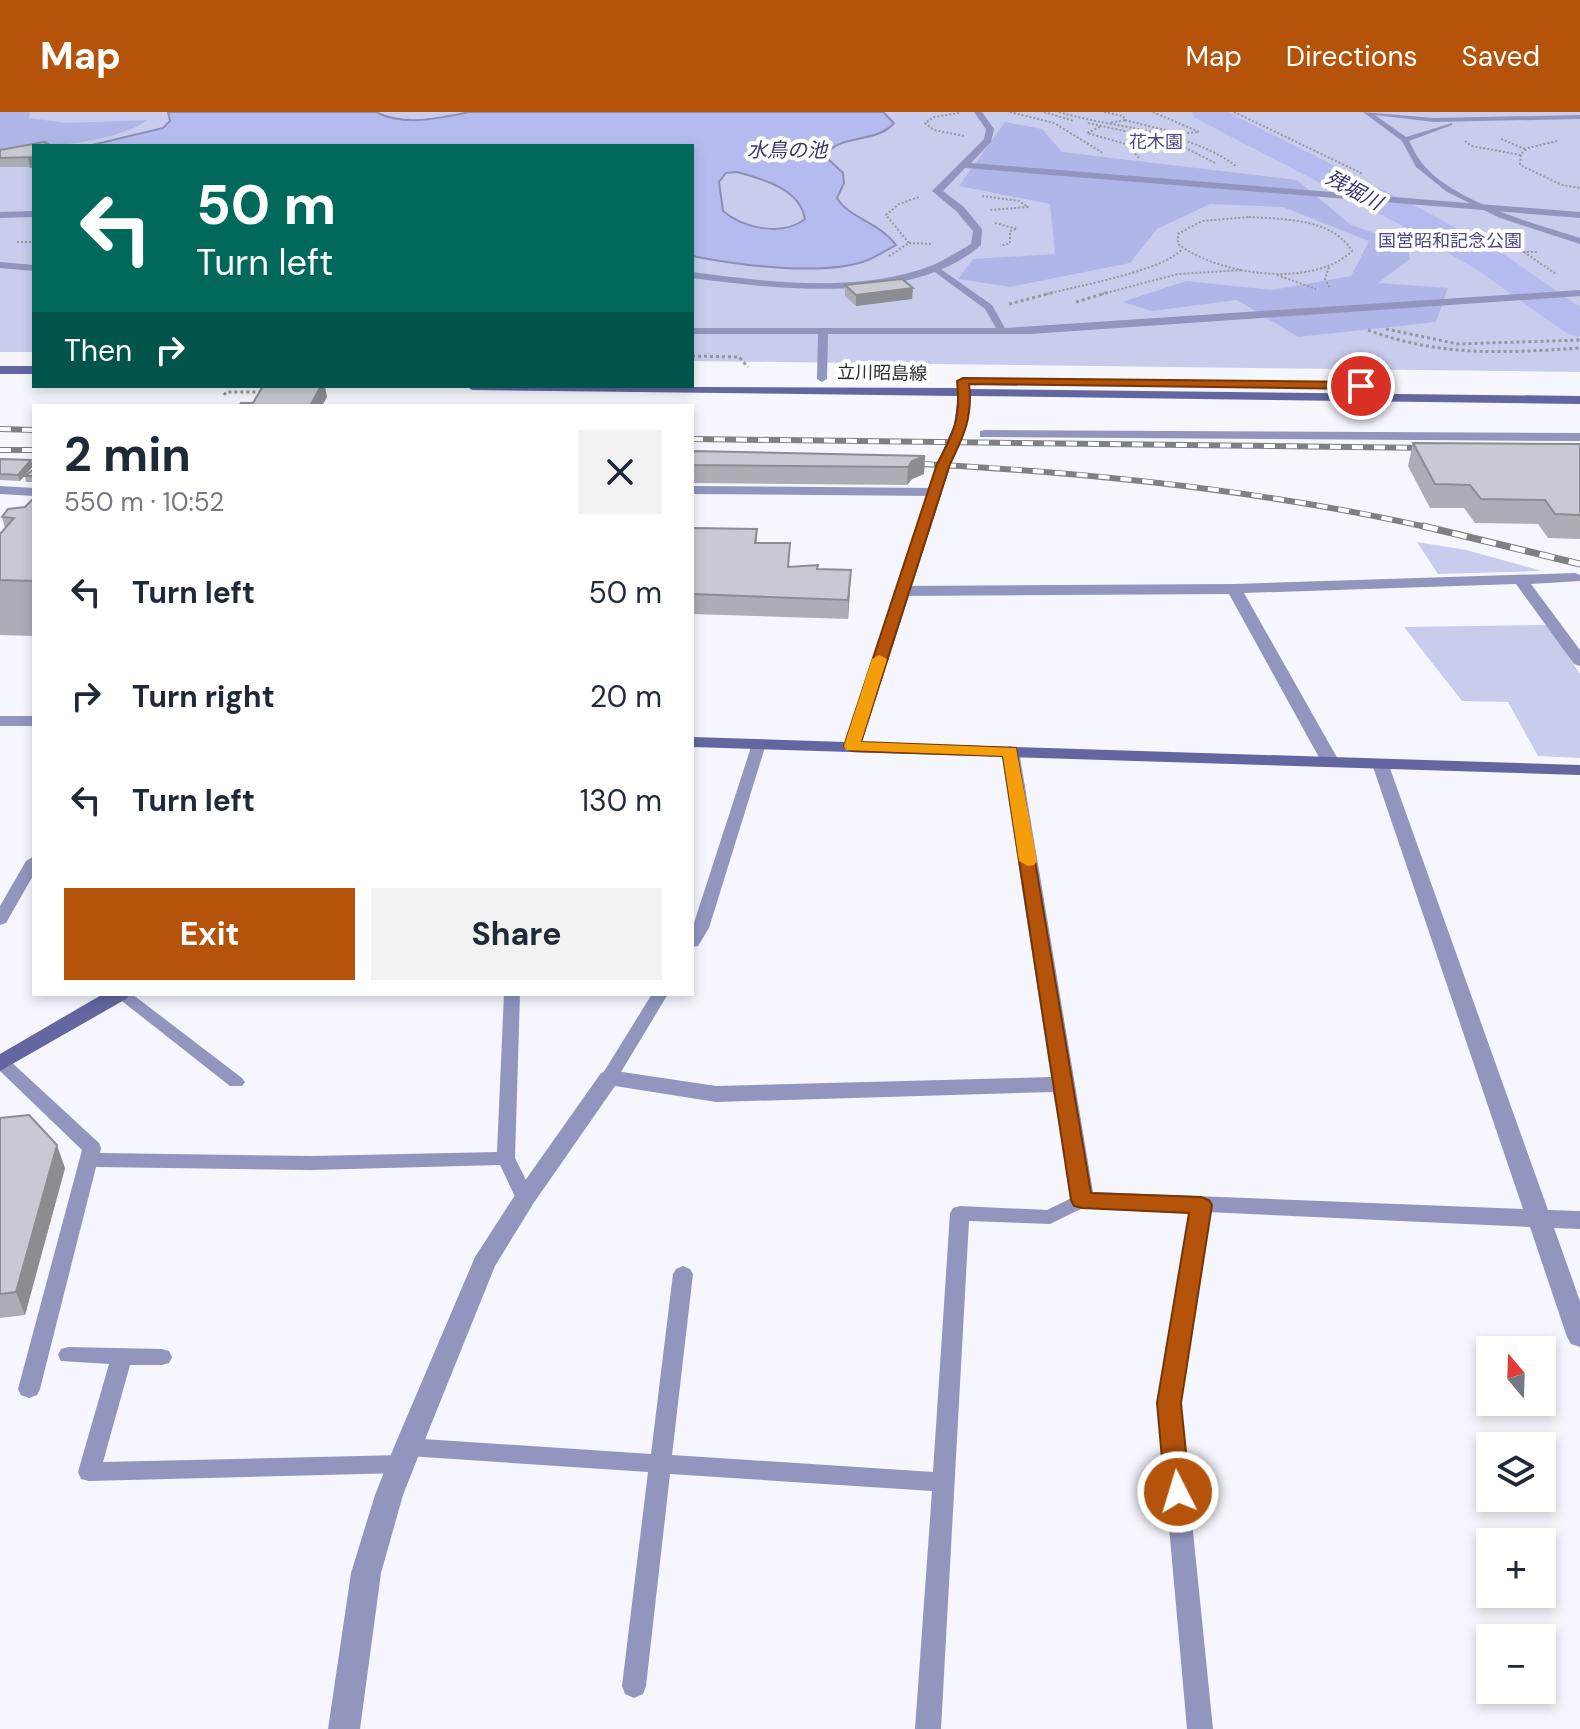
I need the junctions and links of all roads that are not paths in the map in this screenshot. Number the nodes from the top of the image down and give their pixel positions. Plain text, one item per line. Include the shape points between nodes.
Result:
1 (978, 112) edge
2 (1366, 112) edge
3 (1580, 120) edge
4 (1405, 140) junction
5 (965, 165) junction
6 (32, 214) edge
7 (1574, 214) edge
8 (0, 215) edge
9 (1580, 241) edge
10 (0, 265) edge
11 (32, 268) edge
12 (935, 268) junction
13 (694, 275) edge
14 (1580, 293) edge
15 (694, 331) edge
16 (823, 331) junction
17 (1002, 331) junction
18 (0, 370) edge
19 (32, 370) edge
20 (694, 377) edge
21 (822, 379) junction
22 (0, 380) edge
23 (32, 381) edge
24 (694, 386) edge
25 (964, 387) junction
26 (1580, 389) edge
27 (1580, 400) edge
28 (985, 434) dead end
29 (1580, 437) edge
30 (0, 490) edge
31 (694, 490) edge
32 (32, 492) edge
33 (934, 492) junction
34 (1575, 578) dead end
35 (1520, 580) junction
36 (1234, 589) junction
37 (901, 591) junction
38 (1580, 661) edge
39 (0, 721) edge
40 (32, 721) edge
41 (694, 742) edge
42 (759, 744) junction
43 (852, 746) junction
44 (1010, 751) junction
45 (1330, 761) junction
46 (1381, 764) junction
47 (1578, 774) edge
48 (32, 864) edge
49 (0, 920) edge
50 (694, 939) edge
51 (117, 996) edge
52 (123, 996) edge
53 (512, 996) edge
54 (659, 996) edge
55 (1, 1063) edge
56 (609, 1078) junction
57 (236, 1082) dead end
58 (1062, 1084) junction
59 (506, 1158) junction
60 (89, 1160) junction
61 (525, 1198) junction
62 (1082, 1200) junction
63 (1201, 1205) junction
64 (1539, 1219) junction
65 (1580, 1220) edge
66 (683, 1274) dead end
67 (1580, 1337) edge
68 (68, 1355) dead end
69 (122, 1357) junction
70 (162, 1357) dead end
71 (29, 1389) dead end
72 (404, 1456) junction
73 (660, 1464) junction
74 (942, 1482) junction
75 (634, 1686) dead end
76 (344, 1729) edge
77 (928, 1729) edge
78 (1200, 1729) edge

1 - 5 street via 990,129 988,140
2 - 3 lane via 1434,120
2 - 4 lane
3 - 4 lane via 1451,124
4 - 9 lane via 1419,165 1450,190 1503,216
5 - 7 street
5 - 12 street via 937,191 978,231 976,245
6 - 8 street
10 - 11 lane
12 - 13 street via 890,279 816,285
12 - 17 lane via 989,307
14 - 17 lane
15 - 16 lane
16 - 17 lane
16 - 21 lane
18 - 19 main road
20 - 21 main road, 立川昭島線
21 - 25 main road, 立川昭島線
22 - 23 main road
24 - 25 main road, 立川昭島線
25 - 26 main road, 立川昭島線
25 - 27 main road, 立川昭島線
25 - 33 main road via 961,432
28 - 29 street
30 - 32 street
31 - 33 street
33 - 37 main road
34 - 35 street
35 - 36 street
35 - 38 street
36 - 37 street
36 - 45 street
37 - 43 main road
39 - 40 street
41 - 42 main road
42 - 43 main road
42 - 50 lane
43 - 44 main road
44 - 45 main road
44 - 58 street
45 - 46 main road
46 - 47 main road
46 - 64 street
48 - 49 lane
51 - 55 main road
52 - 57 lane
53 - 59 lane
54 - 56 lane
55 - 60 lane via 92,1148
56 - 58 street via 716,1094
56 - 61 street
58 - 62 street
59 - 60 lane via 311,1163
59 - 61 lane
60 - 71 lane
61 - 72 street via 484,1264
62 - 63 street
62 - 74 lane via 1050,1217 960,1213
63 - 64 street
63 - 78 lane via 1169,1403
64 - 65 street
64 - 67 street
66 - 73 lane
68 - 69 lane
69 - 70 lane
69 - 72 lane via 89,1472
72 - 73 lane
72 - 76 street via 366,1573
73 - 74 lane
73 - 75 lane
74 - 77 lane

